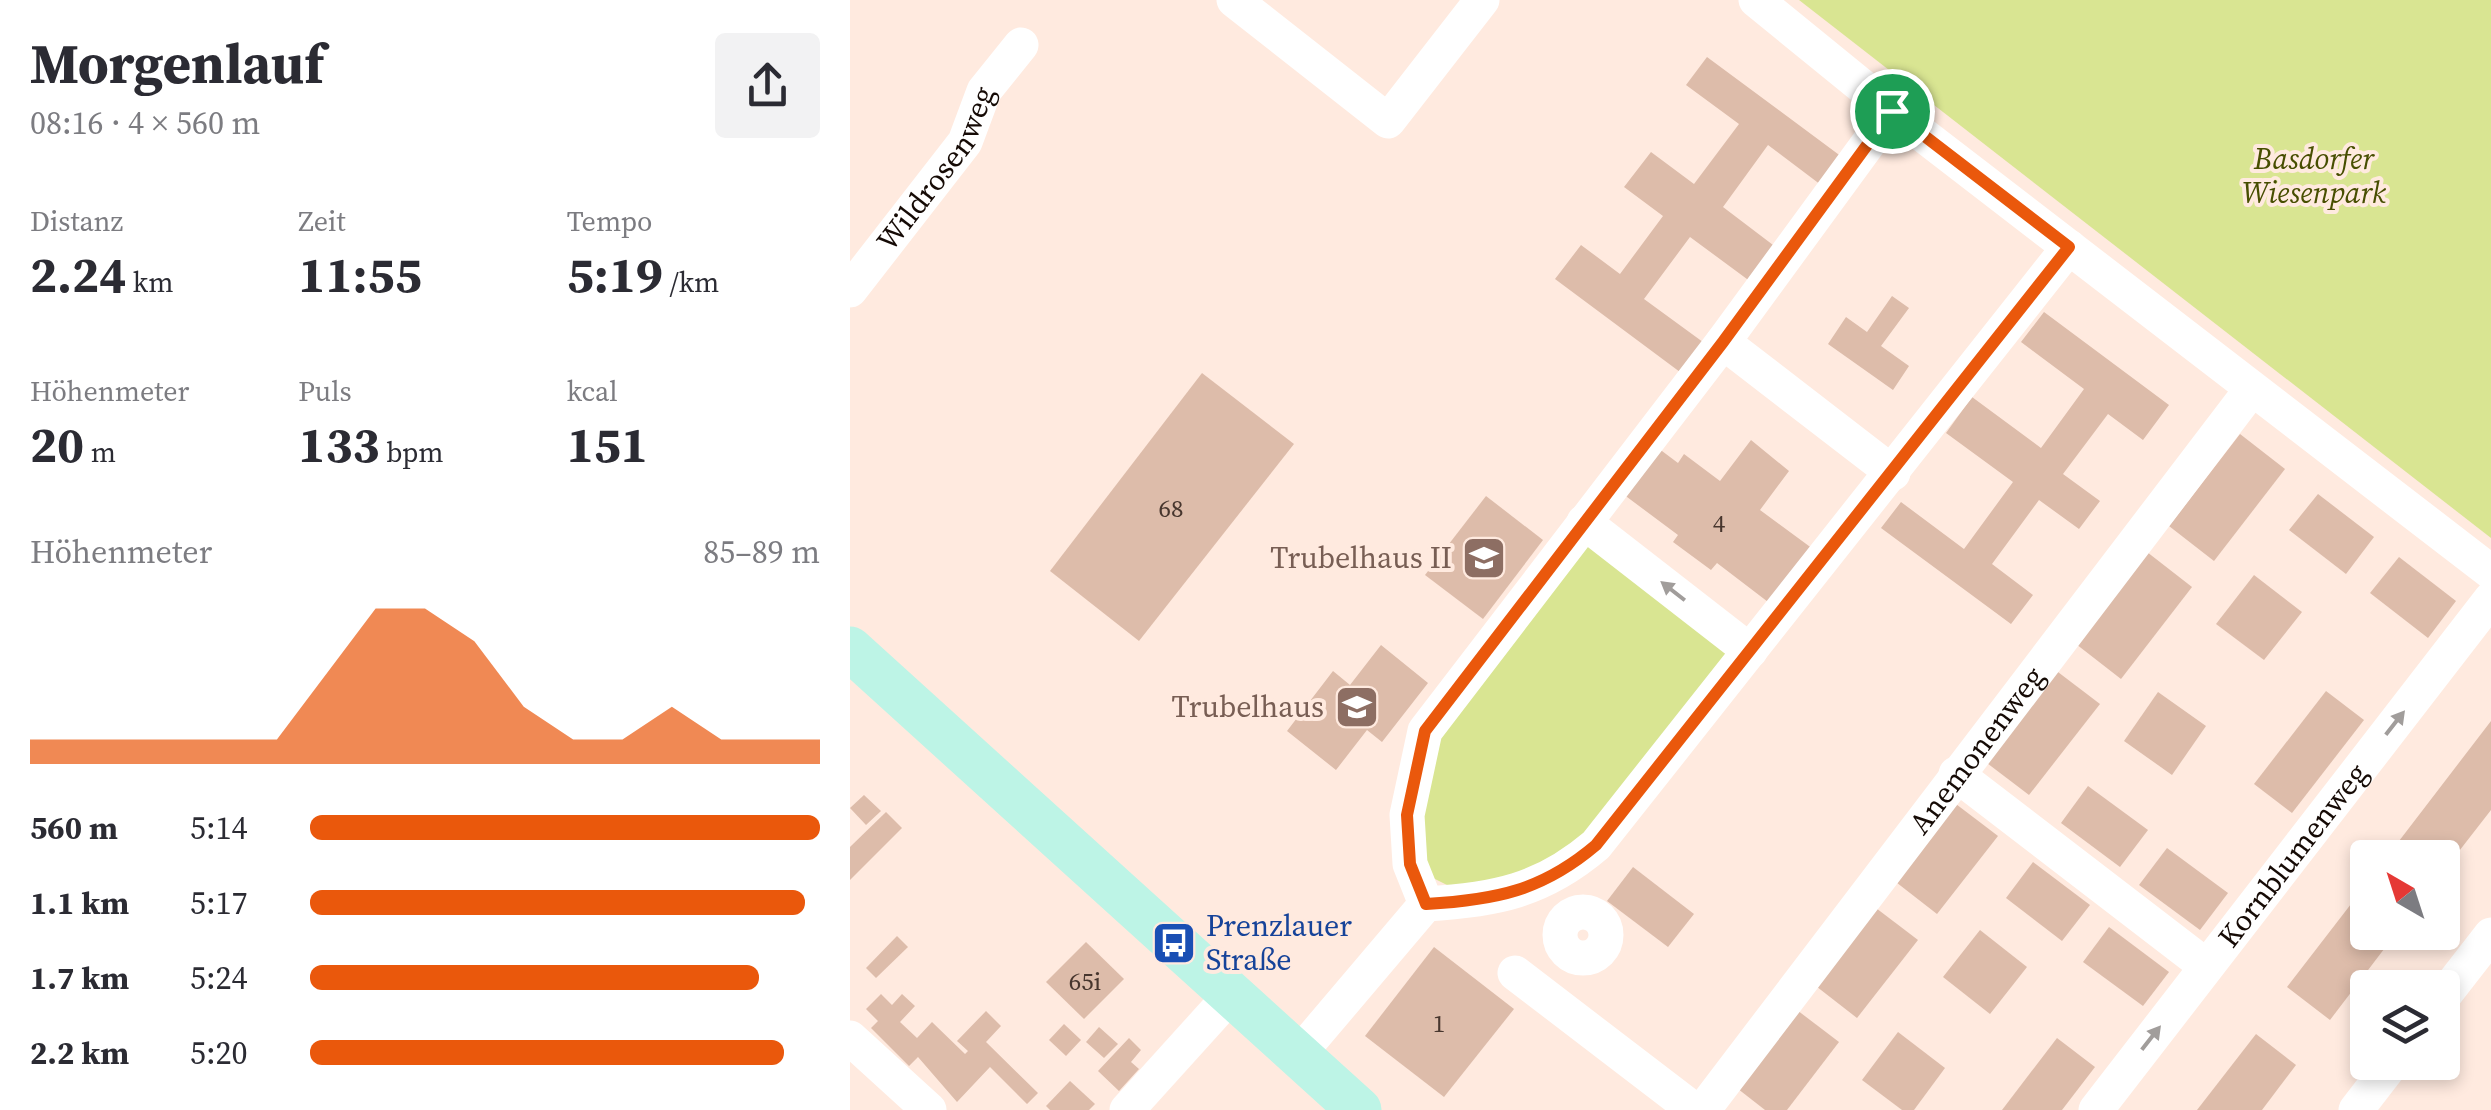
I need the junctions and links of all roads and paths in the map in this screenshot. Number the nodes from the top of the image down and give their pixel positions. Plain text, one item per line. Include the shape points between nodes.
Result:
1 (1234, 0) edge
2 (1482, 0) edge
3 (1756, 0) edge
4 (1021, 45) dead end
5 (1892, 111) junction
6 (2069, 247) junction
7 (850, 290) edge
8 (1723, 342) junction
9 (2251, 390) junction
10 (1893, 473) junction
11 (1593, 510) junction
12 (2491, 572) edge
13 (2491, 599) edge
14 (850, 649) edge
15 (1750, 651) junction
16 (1956, 774) junction
17 (1530, 885) junction
18 (1426, 904) junction
19 (1567, 918) dead end
20 (2491, 935) edge
21 (2206, 966) junction
22 (1515, 973) dead end
23 (2460, 975) edge
24 (1231, 995) junction
25 (850, 1038) edge
26 (1298, 1055) junction
27 (2378, 1080) edge
28 (929, 1110) edge
29 (1127, 1110) edge
30 (1359, 1110) edge
31 (1694, 1110) edge
32 (1704, 1110) edge
33 (2096, 1110) edge
34 (2356, 1110) edge

1 - 2 street via 1388,120
3 - 5 street
4 - 7 street, Wildrosenweg via 984,91 965,142
5 - 6 street
5 - 8 street
6 - 9 street
6 - 10 street
8 - 10 street
8 - 11 street
9 - 12 street
9 - 16 street, Anemonenweg
10 - 15 street
15 -> 11 street
11 - 18 street via 1425,731 1407,815 1410,864
21 -> 13 street, Kornblumenweg
14 - 24 main road
15 - 17 street via 1596,845 1568,868
16 - 21 street
16 - 32 street, Anemonenweg
17 - 18 street via 1492,900
17 - 19 street
18 - 26 street
20 - 23 street
33 -> 21 street, Kornblumenweg
22 - 31 street
24 - 26 main road
24 - 29 street
25 - 28 street
26 - 30 main road
27 - 34 street

